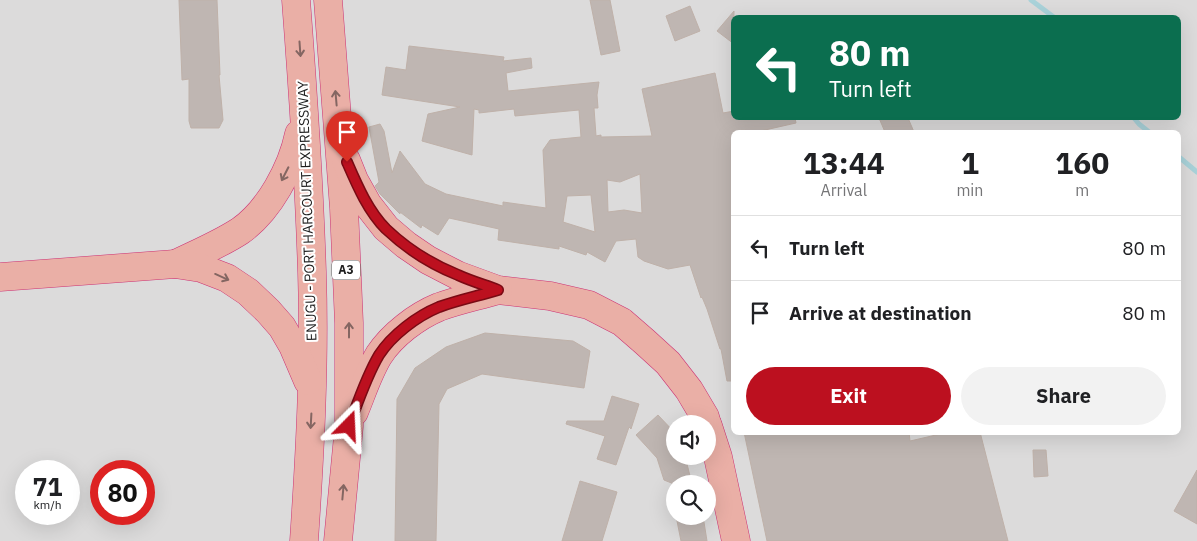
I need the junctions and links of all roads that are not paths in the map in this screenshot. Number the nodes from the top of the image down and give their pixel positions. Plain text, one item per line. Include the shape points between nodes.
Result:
1 (296, 0) edge
2 (328, 0) edge
3 (304, 111) junction
4 (339, 145) junction
5 (175, 264) junction
6 (0, 277) edge
7 (498, 290) junction
8 (312, 389) junction
9 (704, 415) edge
10 (349, 426) junction
11 (716, 451) edge
12 (304, 541) edge
13 (338, 541) edge
14 (736, 541) edge

1 -> 3 highway, ENUGU - PORT HARCOURT EXPRESSWAY / A3
4 -> 2 highway, A3
3 -> 5 highway via 288,169 260,212 242,230
3 - 8 highway, ENUGU - PORT HARCOURT EXPRESSWAY / A3 via 312,273
4 - 7 highway via 368,205 386,228 428,260 456,275
10 -> 4 highway, A3 via 349,323
5 - 6 highway
5 -> 8 highway via 201,268 227,278 248,292 282,327
7 - 9 highway via 550,296 589,305 622,322 668,363
7 - 10 highway via 438,308 416,319 398,334 380,354
8 -> 12 highway, ENUGU - PORT HARCOURT EXPRESSWAY / A3
13 -> 10 highway, A3
11 - 14 highway

